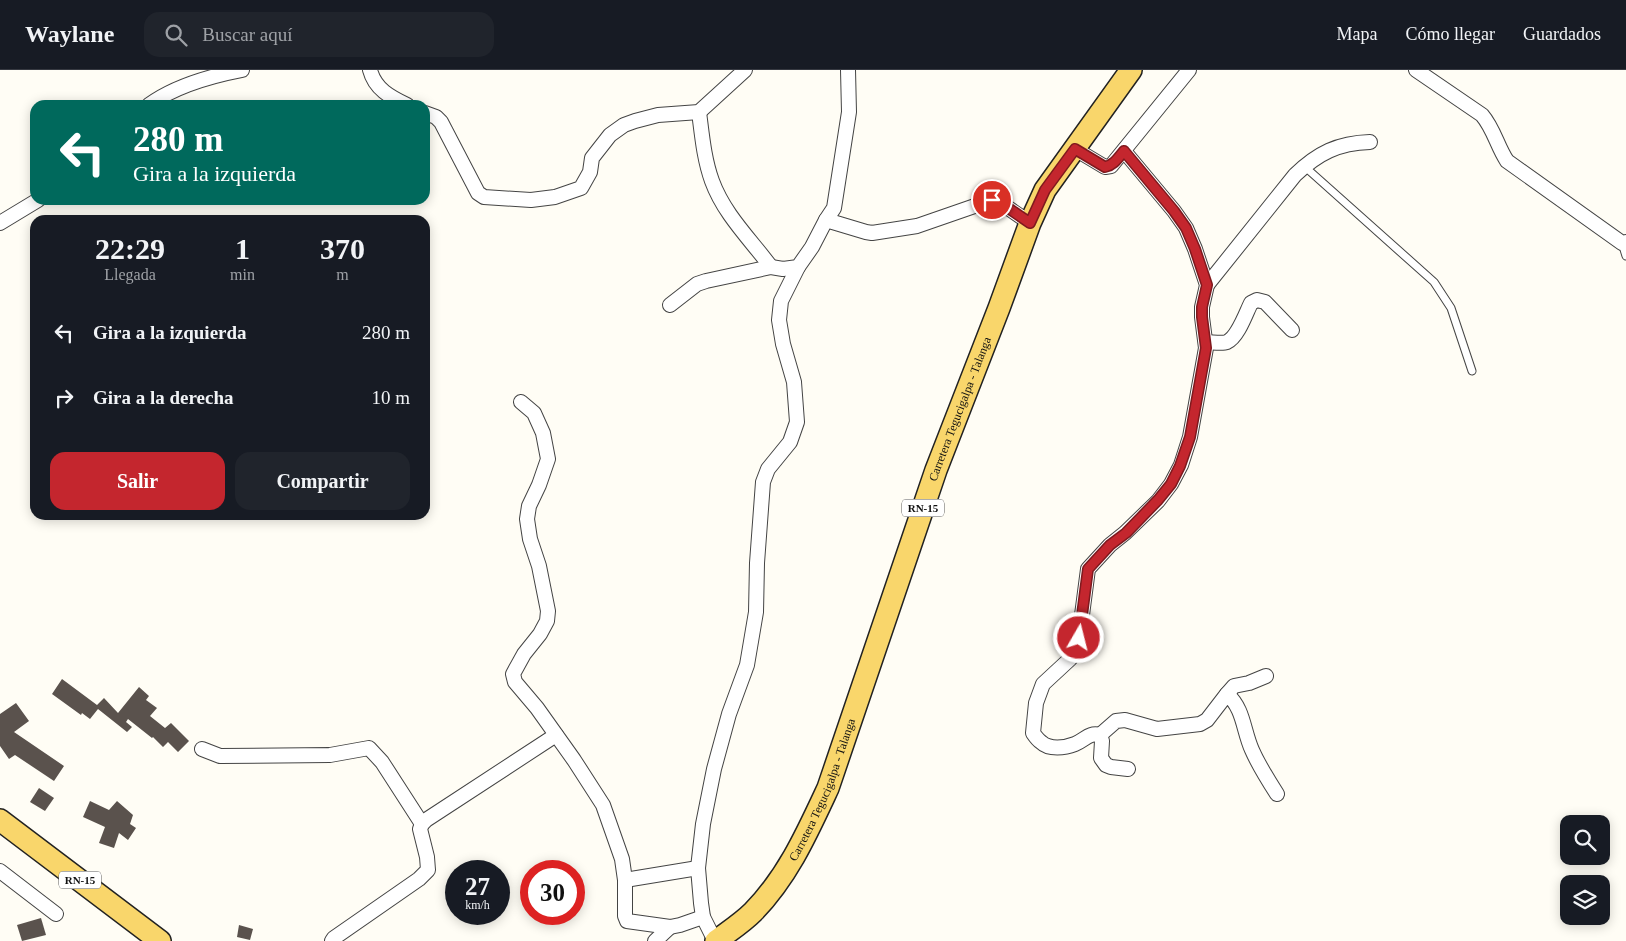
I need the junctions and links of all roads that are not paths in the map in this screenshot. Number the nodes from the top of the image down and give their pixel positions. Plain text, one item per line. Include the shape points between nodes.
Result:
1 (242, 70) edge
2 (370, 70) edge
3 (745, 70) edge
4 (848, 70) edge
5 (1130, 70) edge
6 (1189, 70) edge
7 (1416, 70) edge
8 (156, 100) edge
9 (395, 100) edge
10 (699, 112) junction
11 (430, 115) edge
12 (1370, 142) dead end
13 (1075, 149) junction
14 (1124, 151) junction
15 (1304, 166) junction
16 (30, 205) edge
17 (826, 220) junction
18 (0, 223) edge
19 (1030, 223) junction
20 (1625, 247) edge
21 (771, 267) junction
22 (798, 267) junction
23 (1207, 285) junction
24 (670, 305) dead end
25 (1292, 330) dead end
26 (1206, 342) junction
27 (1472, 371) dead end
28 (522, 402) dead end
29 (1266, 676) dead end
30 (1227, 694) junction
31 (556, 735) junction
32 (1100, 735) junction
33 (202, 749) dead end
34 (1128, 769) dead end
35 (1277, 794) dead end
36 (0, 820) edge
37 (422, 824) junction
38 (698, 868) junction
39 (0, 871) edge
40 (626, 880) junction
41 (56, 914) dead end
42 (703, 917) junction
43 (670, 926) junction
44 (160, 941) edge
45 (332, 941) edge
46 (655, 941) edge
47 (715, 941) edge

1 - 8 street via 188,85
2 - 9 street via 379,88
3 - 10 street
4 - 17 street via 849,112 834,208
5 - 13 main road, Carretera Tegucigalpa - Talanga / RN-15
6 - 14 street
7 - 20 street via 1482,115 1507,162
10 - 11 street via 658,115 624,125 610,135 592,158 590,172 581,188 555,197 531,200 484,197 478,193 441,122
10 - 21 street via 712,182 724,206
12 - 15 street via 1342,145
13 - 14 street via 1105,167 1111,166
13 - 19 main road, Carretera Tegucigalpa - Talanga / RN-15 via 1045,190
14 - 23 street via 1186,228
15 - 23 street
15 - 27 lane via 1434,282 1451,308
16 - 18 street
17 - 19 street via 872,233 917,226 992,200
17 - 22 street
19 - 47 main road, Carretera Tegucigalpa - Talanga / RN-15 via 936,470 828,788 778,884 751,914
21 - 22 street
21 - 24 street via 697,284
22 - 38 street via 781,301 780,320 794,382 796,422 790,442 768,469 763,482 754,621 747,665 714,769
23 - 26 street via 1202,307
25 - 26 street via 1265,302 1257,300 1251,303 1234,336 1227,342
26 - 32 street via 1190,437 1180,466 1158,500 1088,569 1079,638 1070,659 1043,684 1036,703 1033,733 1040,742 1062,747 1090,735
28 - 31 street via 534,413 543,433 548,459 527,519 548,611 540,634 513,674 515,682
29 - 30 street via 1234,686
30 - 32 street via 1207,720 1200,724 1157,729 1124,720 1116,721
30 - 35 street via 1235,701 1251,748
31 - 37 street
31 - 40 street via 602,805 622,859
32 - 34 street via 1101,758 1106,765
33 - 37 street via 220,756 330,755 369,748 382,762
36 - 44 main road, RN-15
37 - 45 street via 420,829 428,870
38 - 40 street
38 - 42 street
39 - 41 street
40 - 43 street via 627,921
42 - 43 street
42 - 47 street
43 - 46 street

